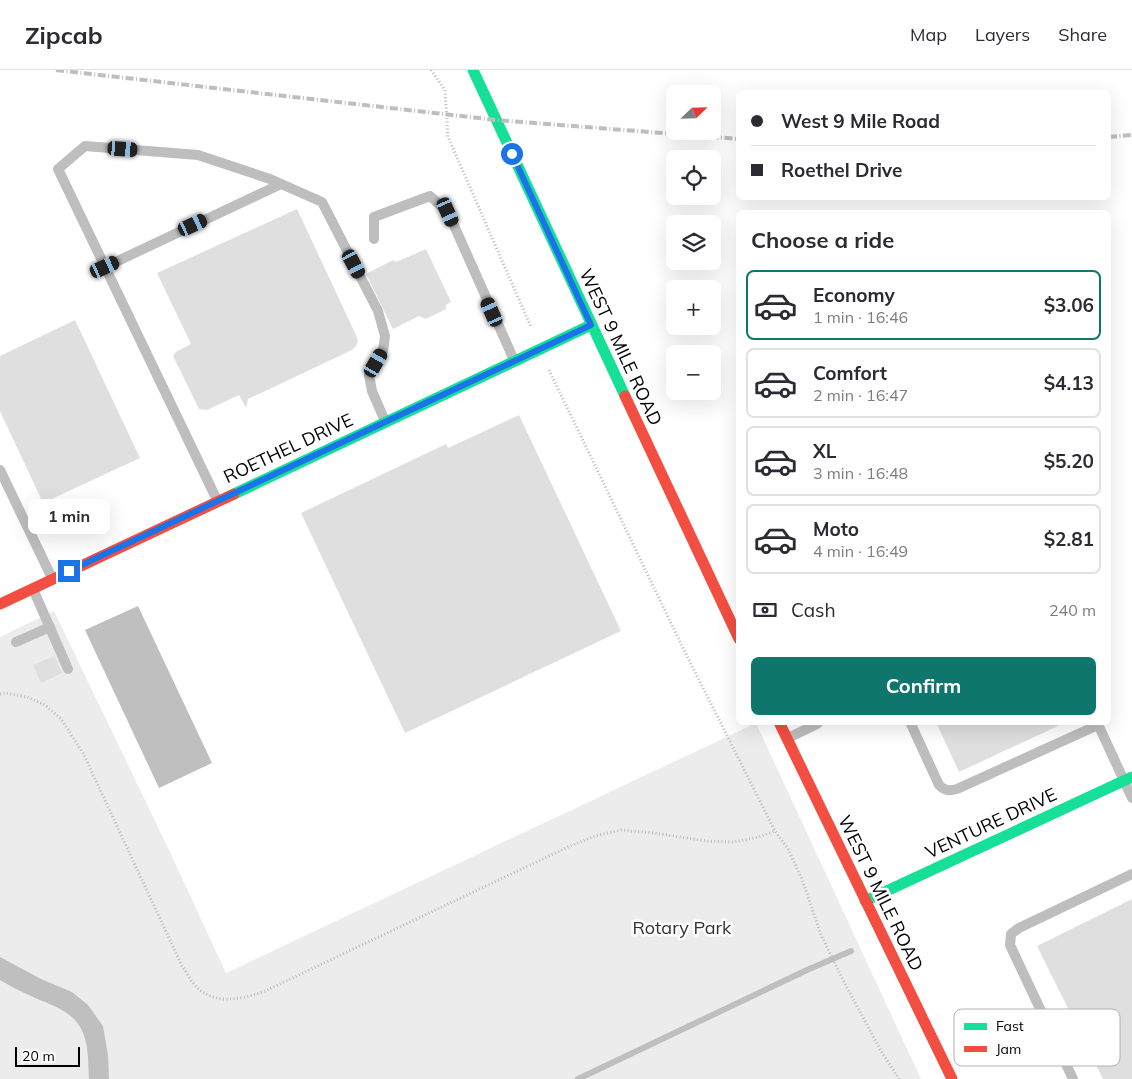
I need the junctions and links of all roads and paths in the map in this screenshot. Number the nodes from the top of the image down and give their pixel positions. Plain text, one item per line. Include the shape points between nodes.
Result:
1 (473, 70) edge
2 (281, 184) junction
3 (374, 238) dead end
4 (105, 267) junction
5 (591, 325) junction
6 (515, 361) junction
7 (386, 422) junction
8 (0, 470) edge
9 (218, 501) junction
10 (52, 579) junction
11 (33, 588) junction
12 (0, 604) edge
13 (50, 626) junction
14 (736, 633) edge
15 (678, 638) dead end
16 (16, 642) dead end
17 (68, 669) dead end
18 (0, 694) edge
19 (780, 725) edge
20 (815, 725) edge
21 (911, 725) edge
22 (1095, 725) edge
23 (1098, 725) edge
24 (787, 739) junction
25 (1128, 779) edge
26 (1132, 798) edge
27 (775, 831) junction
28 (1132, 874) edge
29 (865, 901) junction
30 (1041, 1009) edge
31 (1068, 1066) edge
32 (899, 1079) edge
33 (952, 1079) edge
34 (1074, 1079) edge

1 - 5 street, WEST 9 MILE ROAD
2 - 4 lane
2 - 4 lane via 198,155 85,146 58,169
2 - 7 lane via 322,202 378,311 385,336 383,351 369,375 372,391
3 - 6 lane via 374,217 430,196 448,212
4 - 9 lane
5 - 6 street, ROETHEL DRIVE
5 - 14 street, WEST 9 MILE ROAD
6 - 7 street, ROETHEL DRIVE
7 - 9 street, ROETHEL DRIVE
8 - 10 lane
9 - 10 street, ROETHEL DRIVE
10 - 11 street, ROETHEL DRIVE
11 - 12 street, ROETHEL DRIVE
11 - 13 lane
13 - 16 lane
13 - 17 lane
15 - 27 path
18 - 27 path via 27,697 45,705 62,719 84,752 182,966 194,984 221,999 231,1000 262,992 595,836 621,830 706,842 734,842
19 - 24 street, WEST 9 MILE ROAD
20 - 24 lane
21 - 22 lane via 938,785 947,791 958,789
23 - 25 lane
24 - 29 street, WEST 9 MILE ROAD
25 - 26 lane
25 - 29 street, VENTURE DRIVE
27 - 32 path via 788,849 802,879 821,935 844,982
28 - 30 lane via 1012,934 1010,945
29 - 33 street, WEST 9 MILE ROAD
31 - 34 lane

